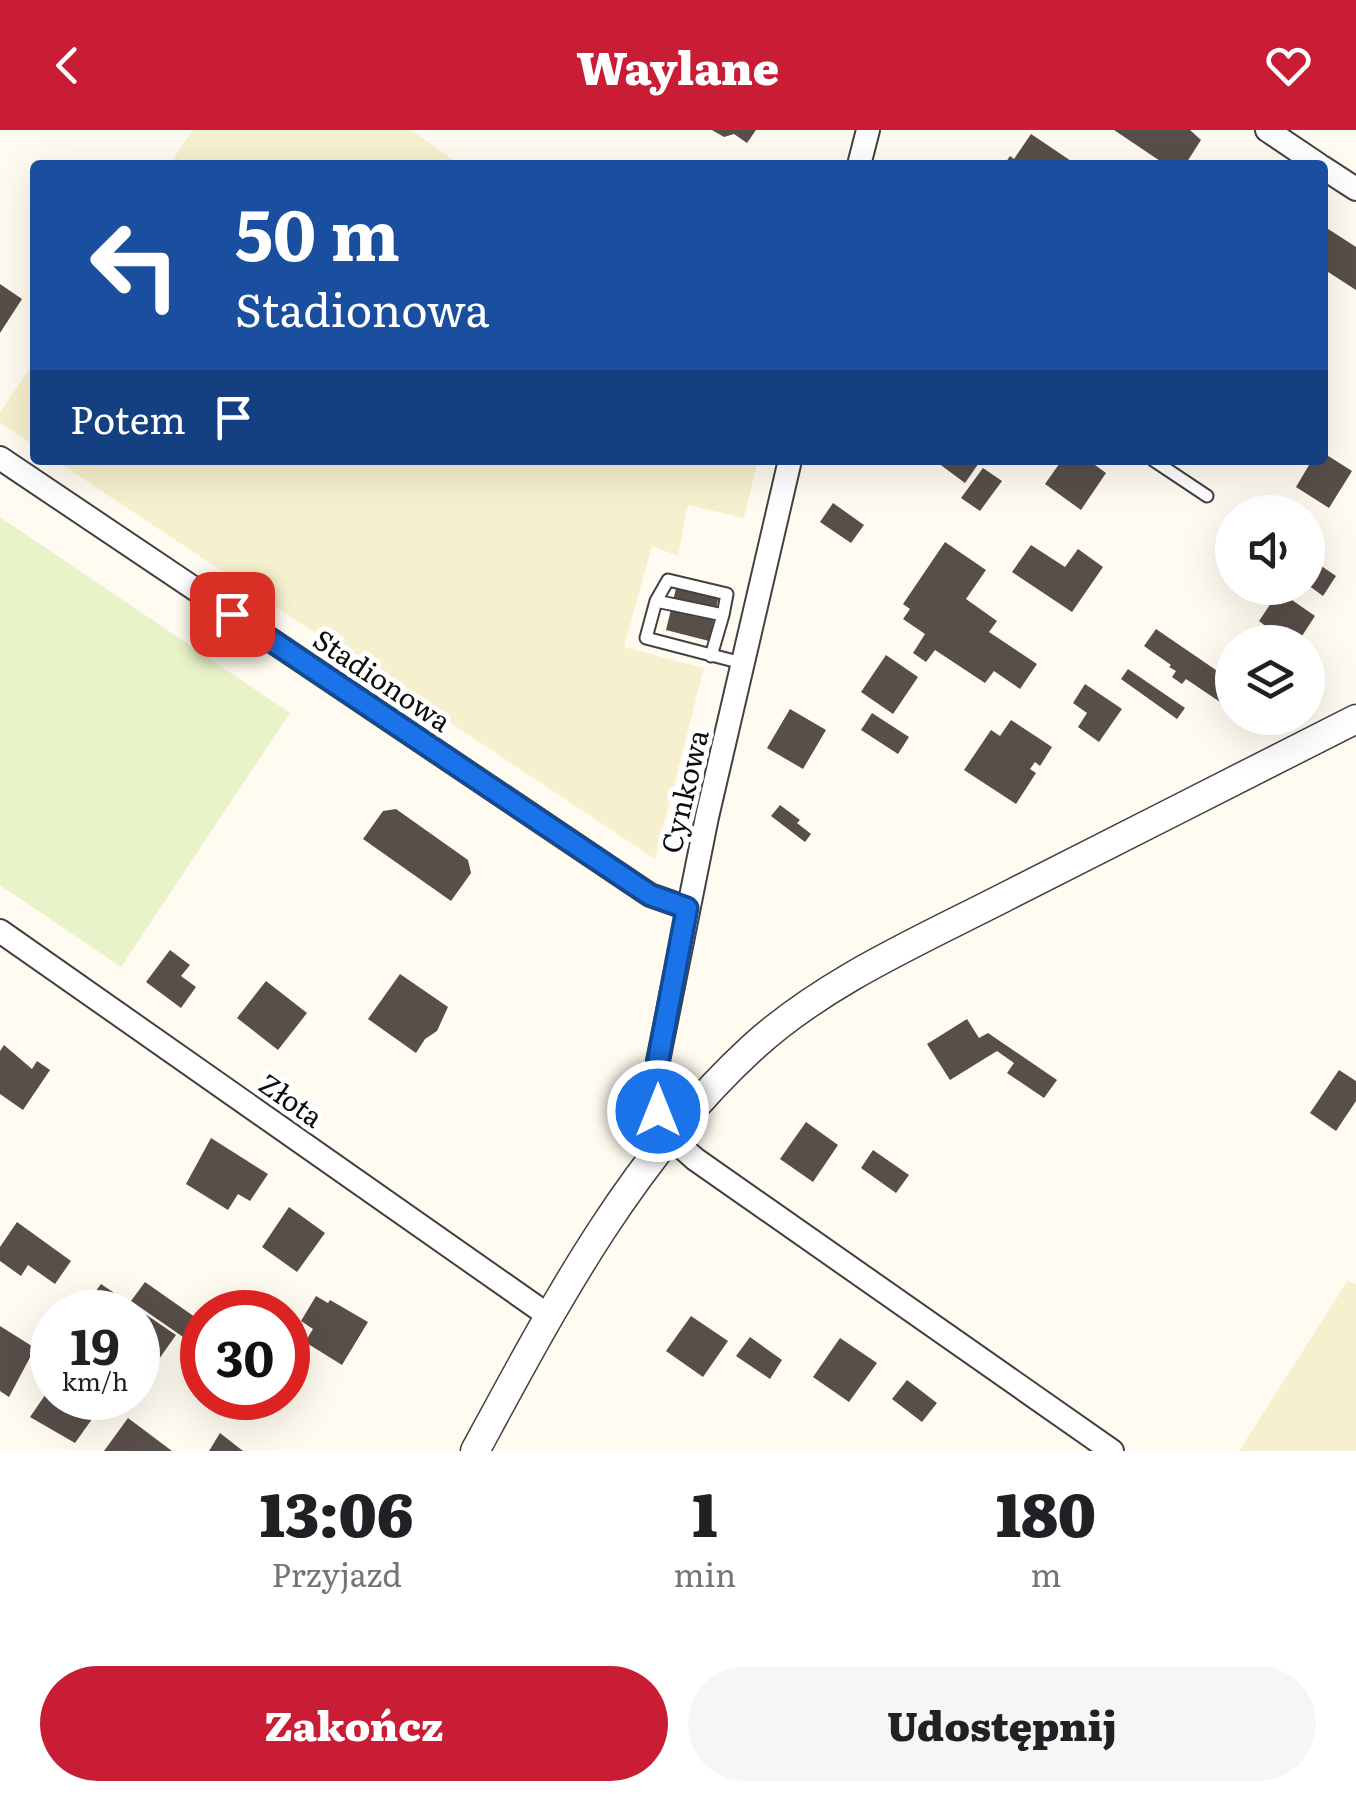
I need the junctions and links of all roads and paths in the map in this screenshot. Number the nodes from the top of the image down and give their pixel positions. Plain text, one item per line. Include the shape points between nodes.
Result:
1 (868, 130) edge
2 (1267, 130) edge
3 (861, 160) edge
4 (1312, 160) edge
5 (1328, 171) edge
6 (1356, 190) edge
7 (0, 458) edge
8 (789, 465) edge
9 (1161, 465) edge
10 (1206, 496) dead end
11 (656, 600) junction
12 (723, 615) junction
13 (711, 656) junction
14 (742, 663) junction
15 (1356, 718) edge
16 (687, 908) junction
17 (0, 931) edge
18 (669, 1136) junction
19 (549, 1316) junction
20 (475, 1451) edge
21 (1112, 1451) edge

1 - 3 street
2 - 4 street
5 - 6 street
7 - 16 street, Stadionowa via 650,895
8 - 14 street, Cynkowa
9 - 10 lane
11 - 12 lane
11 - 12 lane via 668,580 727,594
11 - 13 lane via 646,638
12 - 13 lane
13 - 14 lane
14 - 16 street, Cynkowa
15 - 18 street via 828,992 755,1045
16 - 18 street, Cynkowa via 658,1061 658,1111
17 - 19 street, Złota
18 - 19 street
18 - 21 street
19 - 20 street

